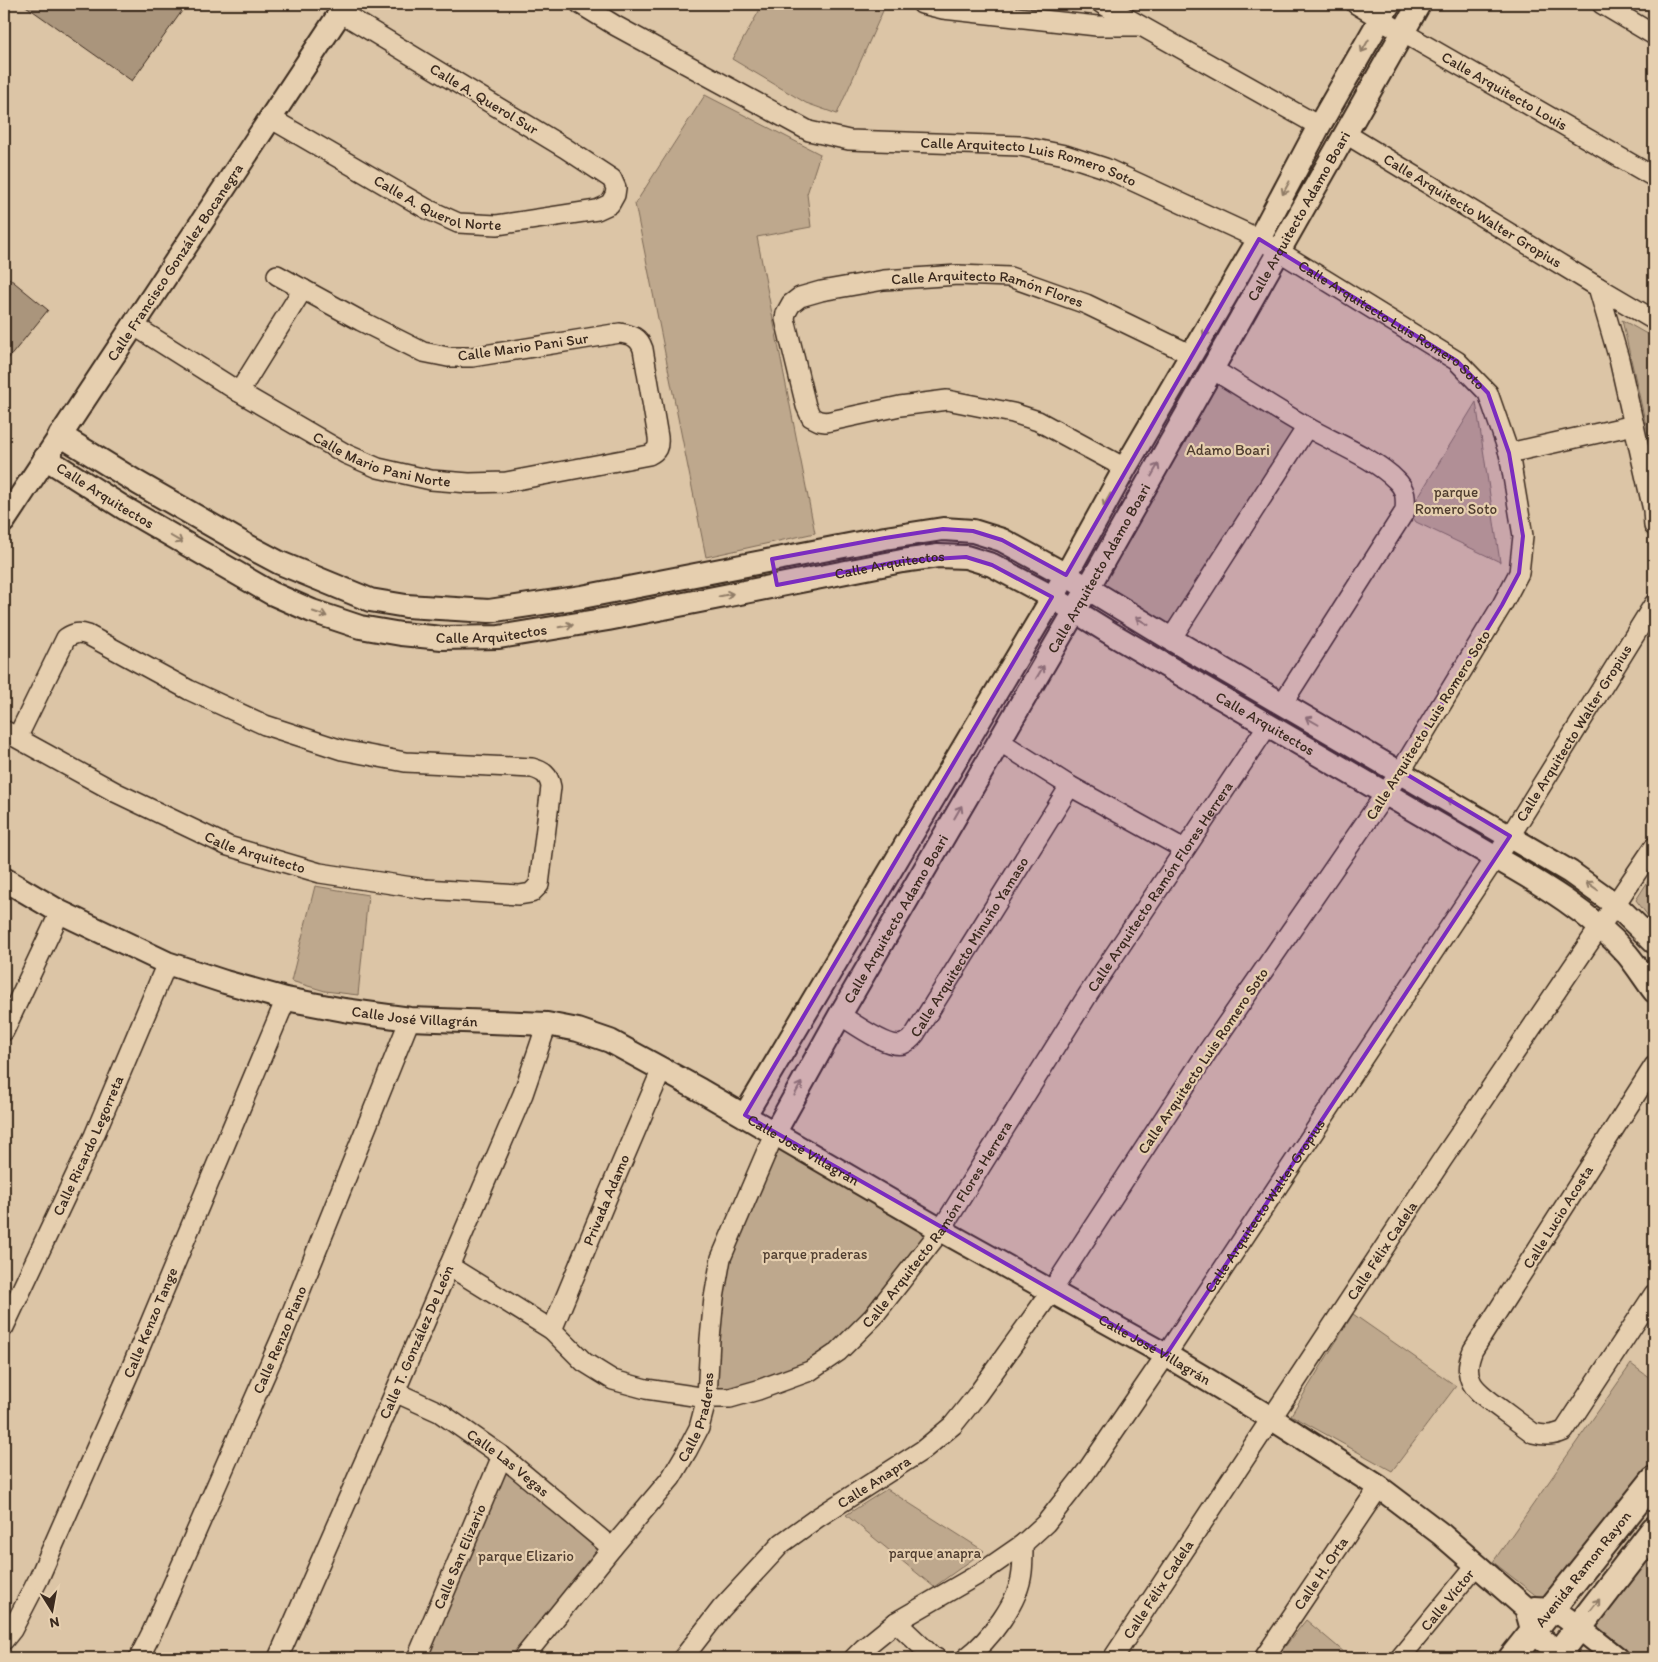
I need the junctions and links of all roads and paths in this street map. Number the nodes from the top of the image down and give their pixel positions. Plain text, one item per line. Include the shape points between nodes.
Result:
1 (580, 4) edge
2 (922, 4) edge
3 (1102, 4) edge
4 (1356, 4) edge
5 (1419, 4) edge
6 (1602, 4) edge
7 (343, 8) edge
8 (1385, 11) edge
9 (1139, 26) junction
10 (1402, 32) junction
11 (1654, 35) edge
12 (270, 118) junction
13 (1319, 126) junction
14 (1346, 134) junction
15 (1654, 177) edge
16 (616, 195) joint
17 (1259, 239) junction
18 (1278, 250) junction
19 (277, 275) dead end
20 (1598, 287) junction
21 (303, 289) junction
22 (1654, 320) edge
23 (133, 325) junction
24 (1192, 355) junction
25 (1212, 369) junction
26 (239, 392) junction
27 (1634, 425) junction
28 (1307, 427) junction
29 (60, 435) junction
30 (658, 448) joint
31 (1509, 453) junction
32 (45, 458) junction
33 (1125, 468) junction
34 (4, 521) edge
35 (1654, 526) edge
36 (772, 559) junction
37 (1066, 574) junction
38 (777, 585) junction
39 (1088, 588) junction
40 (1052, 597) junction
41 (370, 600) junction
42 (1654, 604) edge
43 (1075, 611) junction
44 (360, 627) junction
45 (1171, 638) junction
46 (1282, 704) junction
47 (1268, 725) junction
48 (10, 734) edge
49 (999, 741) junction
50 (1400, 772) junction
51 (1070, 786) junction
52 (1386, 795) junction
53 (1510, 836) junction
54 (1654, 846) edge
55 (1184, 849) junction
56 (1496, 858) junction
57 (4, 879) edge
58 (1616, 905) junction
59 (60, 912) junction
60 (1600, 928) junction
61 (1654, 942) edge
62 (166, 963) junction
63 (1654, 991) edge
64 (286, 998) junction
65 (840, 1015) junction
66 (410, 1020) junction
67 (547, 1024) junction
68 (4, 1031) edge
69 (1654, 1066) edge
70 (662, 1069) junction
71 (745, 1115) junction
72 (775, 1132) junction
73 (941, 1230) junction
74 (449, 1266) junction
75 (1051, 1292) junction
76 (1654, 1294) edge
77 (4, 1326) edge
78 (552, 1330) junction
79 (1166, 1355) junction
80 (395, 1392) junction
81 (707, 1398) junction
82 (1271, 1418) junction
83 (502, 1456) junction
84 (1654, 1480) edge
85 (1378, 1487) junction
86 (1654, 1530) edge
87 (1023, 1544) junction
88 (612, 1548) junction
89 (1476, 1564) junction
90 (1526, 1608) junction
91 (1552, 1609) junction
92 (896, 1622) junction
93 (1578, 1626) junction
94 (1533, 1632) junction
95 (4, 1640) edge
96 (1560, 1656) edge
97 (140, 1658) edge
98 (278, 1658) edge
99 (417, 1658) edge
100 (523, 1658) edge
101 (683, 1658) edge
102 (854, 1658) edge
103 (936, 1658) edge
104 (966, 1658) edge
105 (1113, 1658) edge
106 (1264, 1658) edge
107 (1400, 1658) edge
108 (1512, 1658) edge
109 (1617, 1658) edge

1 - 17 street, Calle Arquitecto Luis Romero Soto via 809,131 849,140 1020,146 1065,155 1105,168
2 - 9 street via 1097,26
3 - 9 street
4 - 8 street, Calle Arquitecto Louis
5 - 10 street, Calle Arquitecto Adamo Boari
6 - 11 street
7 - 12 street, Calle Francisco González Bocanegra
7 - 16 street, Calle A. Querol Sur via 612,179
8 - 10 street, Calle Arquitecto Louis
8 -> 13 street, Calle Arquitecto Adamo Boari
9 - 13 street
10 - 14 street, Calle Arquitecto Adamo Boari
10 - 15 street, Calle Arquitecto Louis
12 - 16 street, Calle A. Querol Norte via 427,209 458,223 497,225 597,210 610,204
12 - 23 street, Calle Francisco González Bocanegra
13 -> 17 street, Calle Arquitecto Adamo Boari
14 - 18 street, Calle Arquitecto Adamo Boari
14 - 20 street, Calle Arquitecto Walter Gropius
17 - 18 street, Calle Arquitecto Luis Romero Soto
17 -> 24 street, Calle Arquitecto Adamo Boari
18 - 25 street, Calle Arquitecto Adamo Boari
18 - 31 street, Calle Arquitecto Luis Romero Soto via 1458,361 1488,393
19 - 21 street, Calle Mario Pani Sur
20 - 22 street, Calle Arquitecto Walter Gropius
20 - 27 street
21 - 26 street
21 - 30 street, Calle Mario Pani Sur via 423,352 448,357 472,357 620,333 631,335 637,338 643,349
23 - 26 street, Calle Mario Pani Norte
23 - 29 street, Calle Francisco González Bocanegra
24 - 33 street, Calle Arquitecto Adamo Boari
24 - 33 street, Calle Arquitecto Ramón Flores via 1086,304 1010,277 958,275 893,279 800,297 786,313 806,406 811,417 819,421 947,400 1038,421
25 - 28 street
39 -> 25 street, Calle Arquitecto Adamo Boari
26 - 30 street, Calle Mario Pani Norte via 346,454 378,468 431,480 506,482 648,455
27 - 31 street
27 - 35 street
28 - 45 street
28 - 46 street via 1359,454 1397,480 1404,490 1405,512
29 - 32 street, Calle Francisco González Bocanegra
29 - 41 street, Calle Arquitectos via 246,545 280,563
31 - 50 street, Calle Arquitecto Luis Romero Soto via 1523,536 1519,573
32 - 34 street, Calle Francisco González Bocanegra
32 -> 44 street, Calle Arquitectos via 263,589 312,611
33 -> 37 street, Calle Arquitecto Adamo Boari
36 - 37 street, Calle Arquitectos via 943,529 973,531 1002,540
36 - 38 street
36 - 41 street, Calle Arquitectos via 582,597 489,611 406,606
37 - 39 street, Calle Arquitectos
37 - 40 street, Calle Arquitecto Adamo Boari
38 - 40 street, Calle Arquitectos via 902,561 938,556 966,557 992,565
44 -> 38 street, Calle Arquitectos via 442,638 499,637
39 - 43 street, Calle Arquitecto Adamo Boari
45 -> 39 street, Calle Arquitectos
40 - 43 street, Calle Arquitectos
40 - 71 street, Calle Arquitecto Adamo Boari
41 - 44 street
42 - 53 street, Calle Arquitecto Walter Gropius
43 - 47 street, Calle Arquitectos
49 -> 43 street, Calle Arquitecto Adamo Boari
45 - 46 street, Calle Arquitectos
50 -> 46 street, Calle Arquitectos
47 - 52 street, Calle Arquitectos
47 - 55 street, Calle Arquitecto Ramón Flores Herrera
48 - 48 street, Calle Arquitecto via 117,793 228,846 320,873 425,889 518,895 531,893 539,885 550,787 550,780 540,770 405,762 342,750 265,724 190,690 81,633 66,638
49 - 51 street
65 -> 49 street, Calle Arquitecto Adamo Boari
50 - 52 street, Calle Arquitecto Luis Romero Soto
53 -> 50 street, Calle Arquitectos
51 - 55 street
51 - 65 street, Calle Arquitecto Minuño Yamaso via 910,1040 895,1044 882,1040
52 - 56 street, Calle Arquitectos
52 - 75 street, Calle Arquitecto Luis Romero Soto via 1208,1051
53 - 56 street, Calle Arquitecto Walter Gropius
58 -> 53 street, Calle Arquitectos via 1570,872
54 - 58 street, Calle Félix Cadela
55 - 73 street, Calle Arquitecto Ramón Flores Herrera via 1083,1002
56 - 60 street, Calle Arquitectos via 1556,895
56 - 79 street, Calle Arquitecto Walter Gropius
57 - 59 street, Calle José Villagrán
58 - 60 street, Calle Félix Cadela
58 - 61 street, Calle Arquitectos
59 - 62 street, Calle José Villagrán
59 - 68 street
60 - 63 street, Calle Arquitectos via 1626,954
60 - 82 street, Calle Félix Cadela
62 - 64 street, Calle José Villagrán
62 - 77 street, Calle Ricardo Legorreta via 94,1136
64 - 66 street, Calle José Villagrán
64 - 95 street, Calle Kenzo Tange via 39,1578
72 -> 65 street, Calle Arquitecto Adamo Boari
66 - 67 street, Calle José Villagrán
66 - 97 street, Calle Renzo Piano via 283,1334
67 - 70 street, Calle José Villagrán via 578,1030 610,1042
67 - 74 street, Calle T. González De León via 522,1094
69 - 76 street, Calle Lucio Acosta via 1473,1350 1468,1371 1471,1382 1477,1392 1533,1433 1552,1436 1564,1430
70 - 71 street, Calle José Villagrán
70 - 78 street, Privada Adamo
71 - 72 street, Calle José Villagrán
72 - 73 street, Calle José Villagrán
72 - 81 street, Calle Praderas via 721,1258 710,1339
73 - 75 street, Calle José Villagrán
73 - 81 street, Calle Arquitecto Ramón Flores Herrera via 873,1317 838,1352 810,1371 787,1380 730,1398
74 - 78 street, Calle Arquitecto Ramón Flores Herrera
74 - 80 street, Calle T. González De León
75 - 79 street, Calle José Villagrán
75 - 101 street, Calle Anapra via 953,1425 923,1450 782,1543 721,1609
78 - 81 street, Calle Arquitecto Ramón Flores Herrera via 584,1362 613,1380 646,1389
79 - 82 street, Calle José Villagrán
79 - 87 street, Calle Arquitecto Walter Gropius via 1086,1472 1046,1523
80 - 83 street, Calle Las Vegas via 439,1412
80 - 98 street, Calle T. González De León
81 - 88 street, Calle Praderas via 699,1428 671,1478
82 - 85 street, Calle José Villagrán
82 - 105 street, Calle Félix Cadela
83 - 88 street, Calle Las Vegas
83 - 99 street, Calle San Elizario
84 - 91 main road, Avenida Ramon Rayon
85 - 89 street, Calle José Villagrán
85 - 106 street, Calle H. Orta
93 -> 86 main road, Avenida Ramon Rayon
87 - 92 street, Calle Arquitecto Walter Gropius via 984,1571
87 - 104 street via 1022,1573 1014,1599 1001,1622
88 - 100 street, Calle Praderas
89 - 90 street, Calle José Villagrán
89 - 107 street, Calle Víctor
90 - 91 street
90 - 94 street
91 - 93 street
91 - 94 main road, Avenida Ramon Rayon
92 - 102 street, Calle Arquitecto Walter Gropius
92 - 103 street
93 - 96 main road, Avenida Ramon Rayon
93 - 109 street
94 - 96 street
94 - 108 main road, Avenida Ramon Rayon

